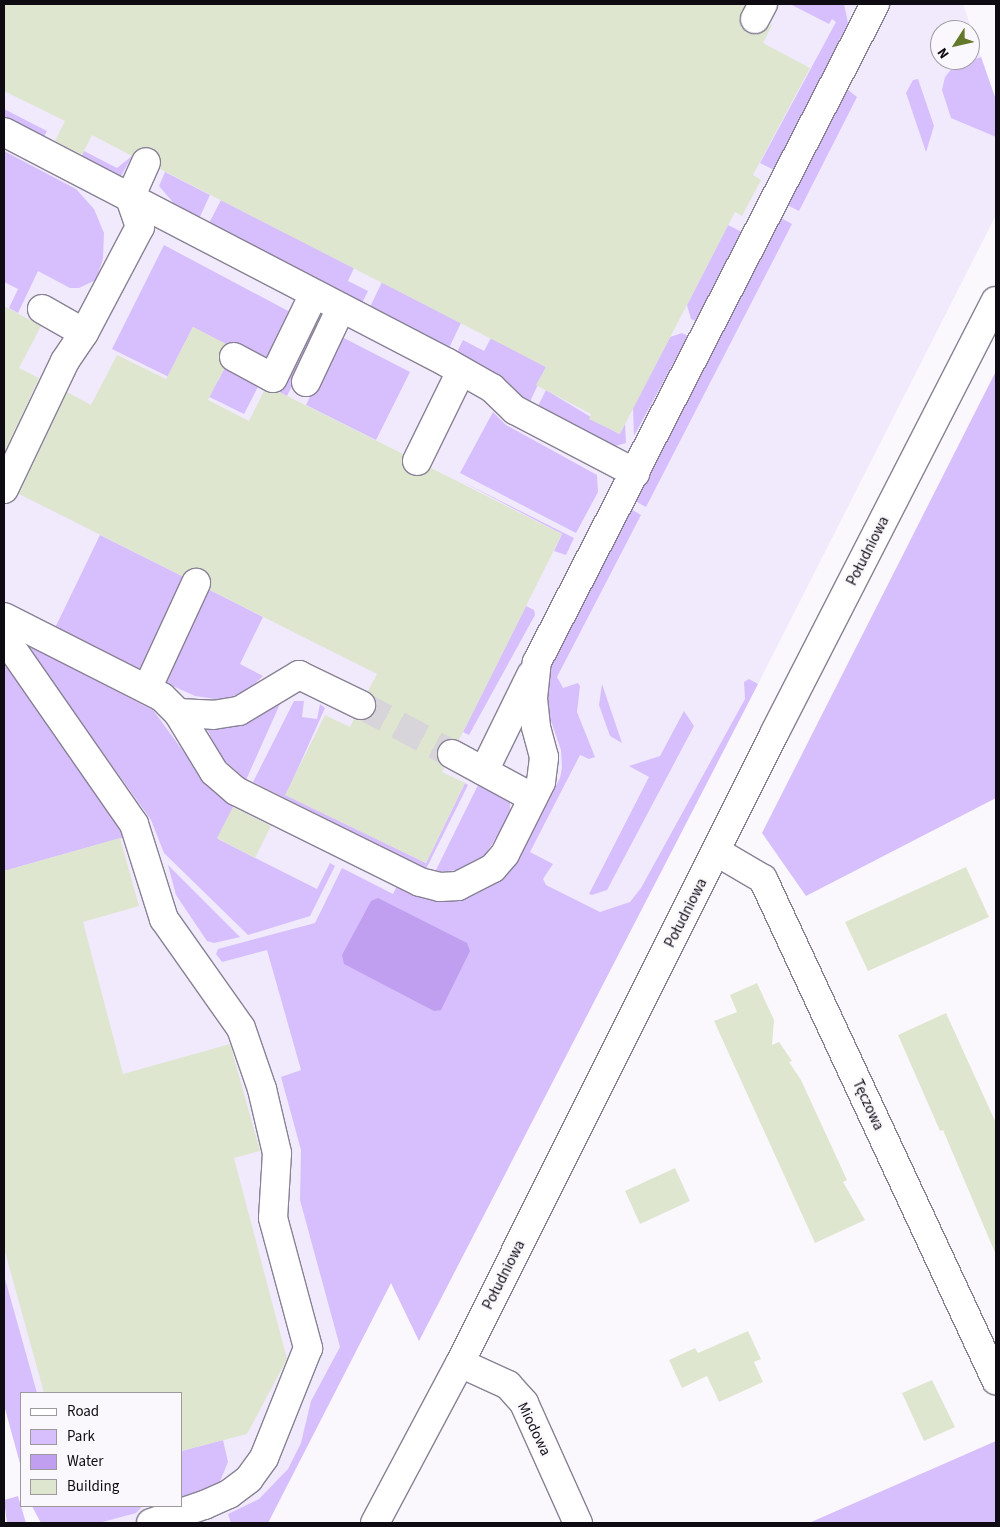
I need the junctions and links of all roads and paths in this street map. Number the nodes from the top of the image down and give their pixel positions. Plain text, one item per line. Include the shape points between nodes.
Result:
1 (875, 4) edge
2 (4, 132) edge
3 (146, 162) dead end
4 (130, 198) junction
5 (314, 294) junction
6 (996, 302) edge
7 (341, 308) junction
8 (42, 309) dead end
9 (84, 333) junction
10 (234, 357) dead end
11 (461, 371) junction
12 (306, 382) dead end
13 (417, 461) dead end
14 (635, 473) junction
15 (4, 489) edge
16 (196, 583) dead end
17 (4, 617) edge
18 (4, 637) edge
19 (537, 662) junction
20 (147, 689) junction
21 (361, 705) tunnel mouth
22 (178, 713) junction
23 (452, 754) tunnel mouth
24 (484, 771) junction
25 (533, 798) junction
26 (717, 852) junction
27 (988, 1339) edge
28 (460, 1363) junction
29 (996, 1380) edge
30 (154, 1517) edge
31 (375, 1523) edge
32 (578, 1523) edge

1 - 14 street
2 - 4 street
3 - 4 street
4 - 5 street
4 - 9 street via 140,226
5 - 7 street
5 - 10 street via 273,378
6 - 26 street, Południowa
7 - 11 street
7 - 12 street
8 - 9 street
9 - 15 street via 65,361
11 - 13 street
11 - 14 street via 492,388 515,410
14 - 19 street
16 - 20 street
17 - 20 street
18 - 30 street via 134,824 164,919 240,1028 262,1089 277,1152 273,1218 308,1348 264,1458 249,1479 230,1494
19 - 24 street
19 - 25 street via 533,698 544,757 541,782
20 - 22 street
21 - 22 street via 299,675 239,711 213,715
22 - 25 street via 214,772 236,791 420,882 440,887 458,886 493,868 505,854
23 - 24 street
24 - 25 street
26 - 27 street, Tęczowa via 763,879
26 - 28 street, Południowa
27 - 29 street, Tęczowa
28 - 31 street, Południowa
28 - 32 street, Miodowa via 508,1385 524,1403

